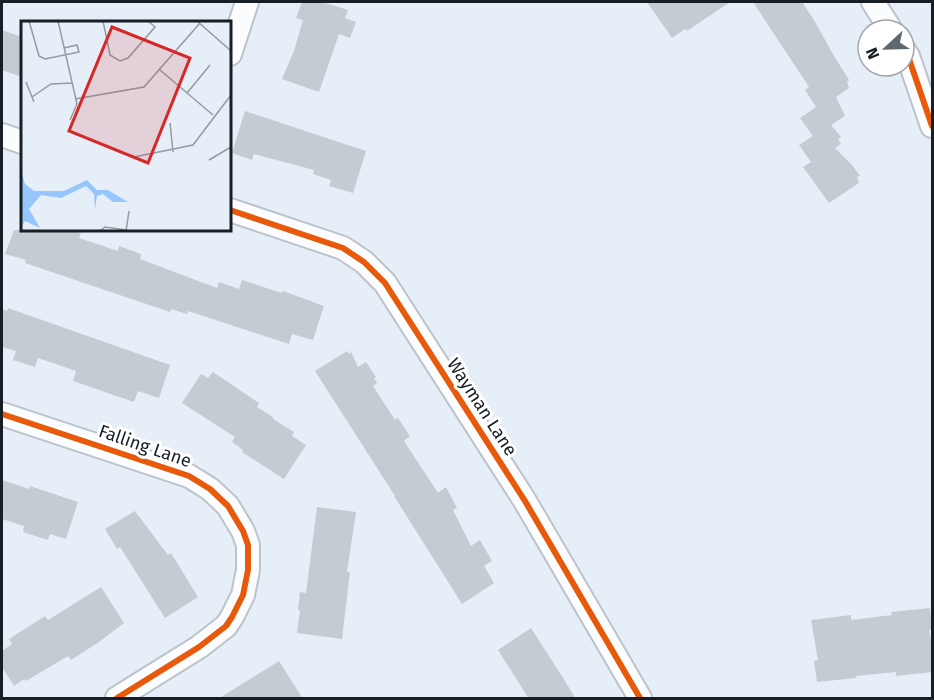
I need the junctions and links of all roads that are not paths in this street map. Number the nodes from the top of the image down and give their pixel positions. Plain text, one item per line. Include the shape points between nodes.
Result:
1 (247, 2) edge
2 (873, 2) edge
3 (883, 18) edge
4 (231, 51) edge
5 (916, 78) edge
6 (932, 126) edge
7 (2, 135) edge
8 (21, 142) edge
9 (231, 210) edge
10 (2, 414) edge
11 (117, 699) edge
12 (640, 699) edge

1 - 4 street
2 - 3 street
5 - 6 street
7 - 8 street
9 - 12 street, Wayman Lane via 343,248 364,262 385,284 525,501
10 - 11 street, Falling Lane via 189,476 228,506 243,531 248,545 248,570 243,595 226,626

